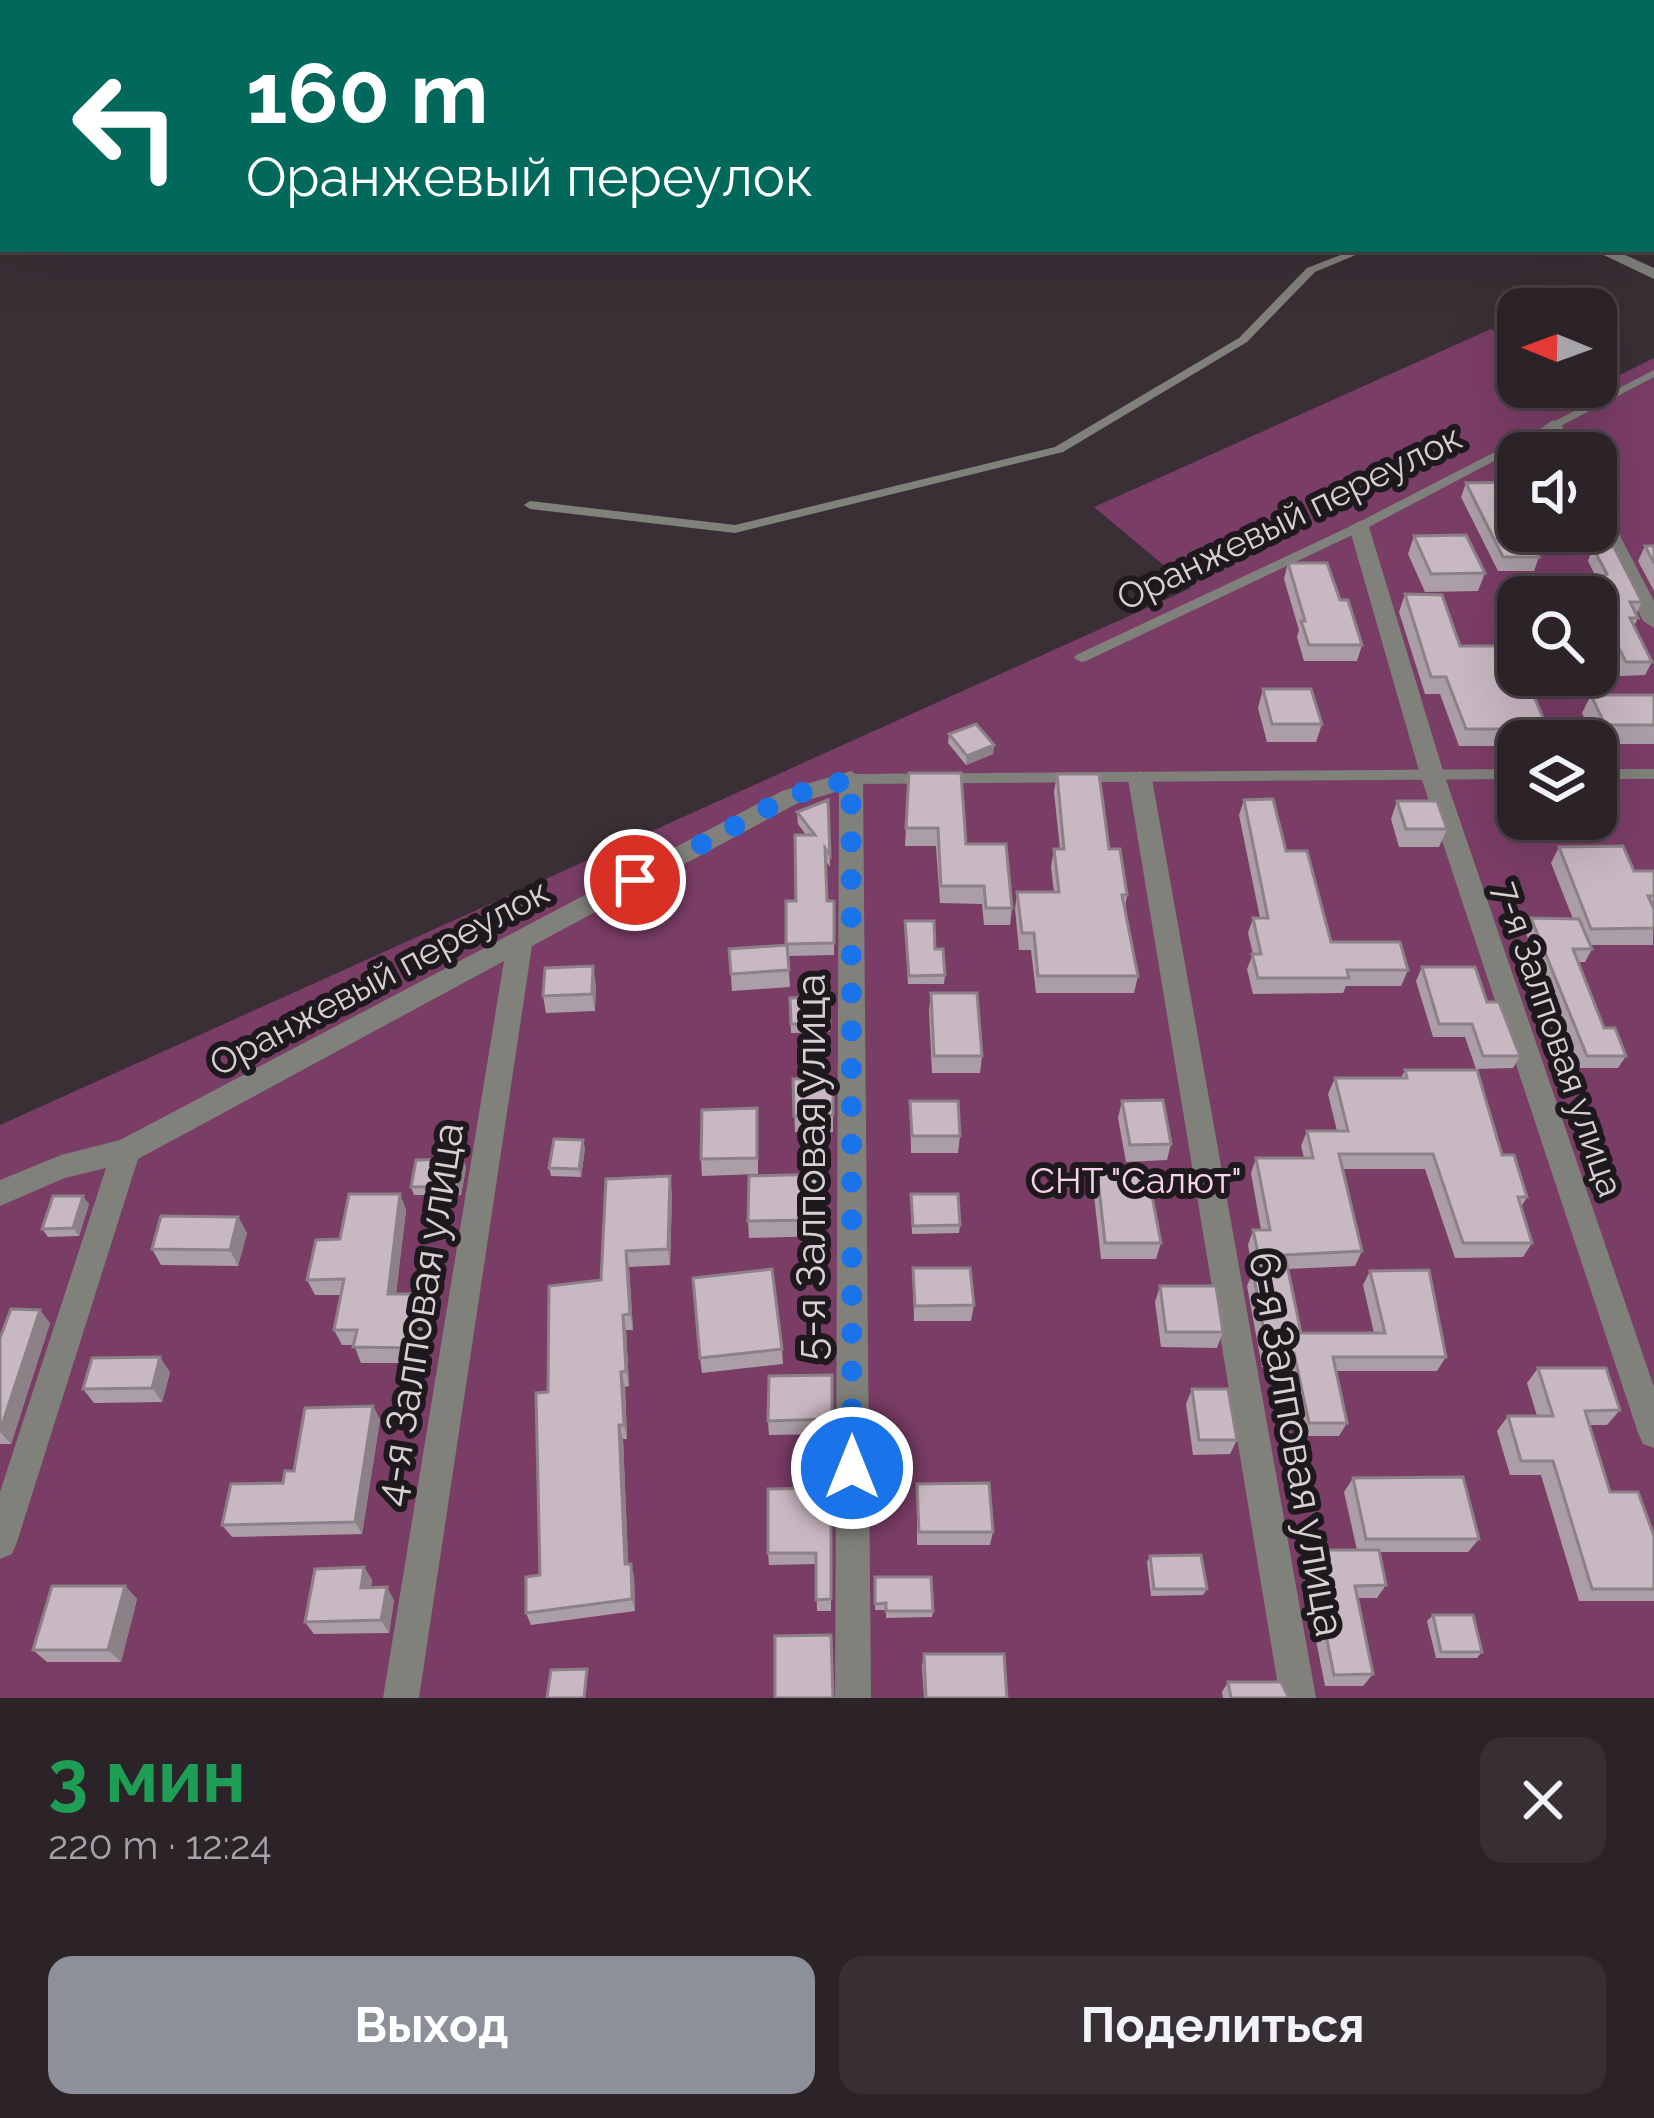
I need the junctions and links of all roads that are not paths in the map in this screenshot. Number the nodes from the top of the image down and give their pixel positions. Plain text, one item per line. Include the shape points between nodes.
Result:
1 (1357, 252) edge
2 (1606, 252) edge
3 (1654, 274) edge
4 (1654, 373) edge
5 (1553, 426) junction
6 (1556, 432) edge
7 (530, 506) dead end
8 (1359, 527) junction
9 (1617, 550) edge
10 (1654, 621) edge
11 (1081, 658) dead end
12 (1432, 774) junction
13 (1497, 774) edge
14 (1617, 774) edge
15 (1654, 774) edge
16 (851, 779) junction
17 (1140, 779) junction
18 (520, 944) junction
19 (126, 1151) junction
20 (0, 1193) edge
21 (1654, 1433) edge
22 (0, 1542) edge
23 (401, 1698) edge
24 (853, 1698) edge
25 (1298, 1698) edge

1 - 7 lane via 1311,270 1243,340 1059,450 735,529
2 - 3 street
4 - 5 lane, Оранжевый переулок
5 - 6 street
5 - 8 lane, Оранжевый переулок
8 - 11 lane, Оранжевый переулок
8 - 12 street, 7-я Залповая улица
9 - 10 street
12 - 13 lane
12 - 17 lane
12 - 21 street, 7-я Залповая улица
14 - 15 lane
16 - 17 lane
16 - 18 street, Оранжевый переулок via 790,796
16 - 24 street, 5-я Залповая улица
17 - 25 street, 6-я Залповая улица
18 - 19 street, Оранжевый переулок
18 - 23 street, 4-я Залповая улица
19 - 20 street, Оранжевый переулок
19 - 22 street

